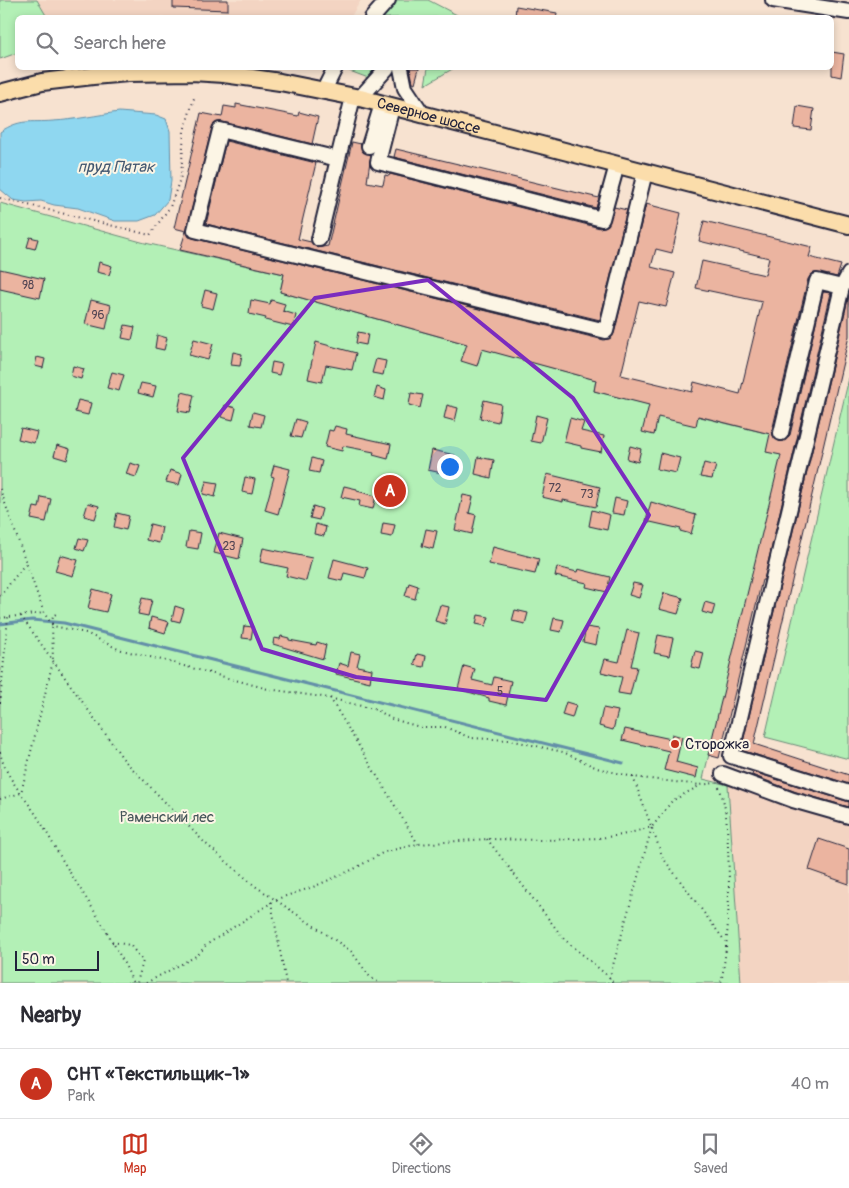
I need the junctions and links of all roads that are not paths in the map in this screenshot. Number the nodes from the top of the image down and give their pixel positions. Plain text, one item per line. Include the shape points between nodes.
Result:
1 (388, 0) edge
2 (773, 0) edge
3 (849, 12) edge
4 (375, 15) edge
5 (334, 70) edge
6 (385, 70) edge
7 (401, 70) edge
8 (324, 90) junction
9 (0, 93) edge
10 (357, 97) junction
11 (387, 105) junction
12 (423, 115) junction
13 (370, 146) dead end
14 (338, 159) junction
15 (616, 165) junction
16 (645, 172) junction
17 (849, 225) edge
18 (319, 240) dead end
19 (849, 274) edge
20 (842, 287) junction
21 (781, 433) dead end
22 (722, 774) dead end
23 (849, 793) edge
24 (849, 816) edge

1 - 4 street
2 - 3 street
5 - 8 street
6 - 10 street
7 - 12 street via 405,88
8 - 9 main road, Северное шоссе via 192,72 93,76 42,82
8 - 10 main road, Северное шоссе
10 - 11 main road, Северное шоссе
10 - 14 street
11 - 12 main road, Северное шоссе
11 - 13 street
11 - 15 street via 378,162 602,220
12 - 15 main road, Северное шоссе
14 - 16 street via 220,130 195,230 606,331
14 - 18 street
15 - 16 main road, Северное шоссе
16 - 17 main road, Северное шоссе
19 - 20 street
20 - 21 street via 817,280
20 - 23 street via 730,756
22 - 24 street

